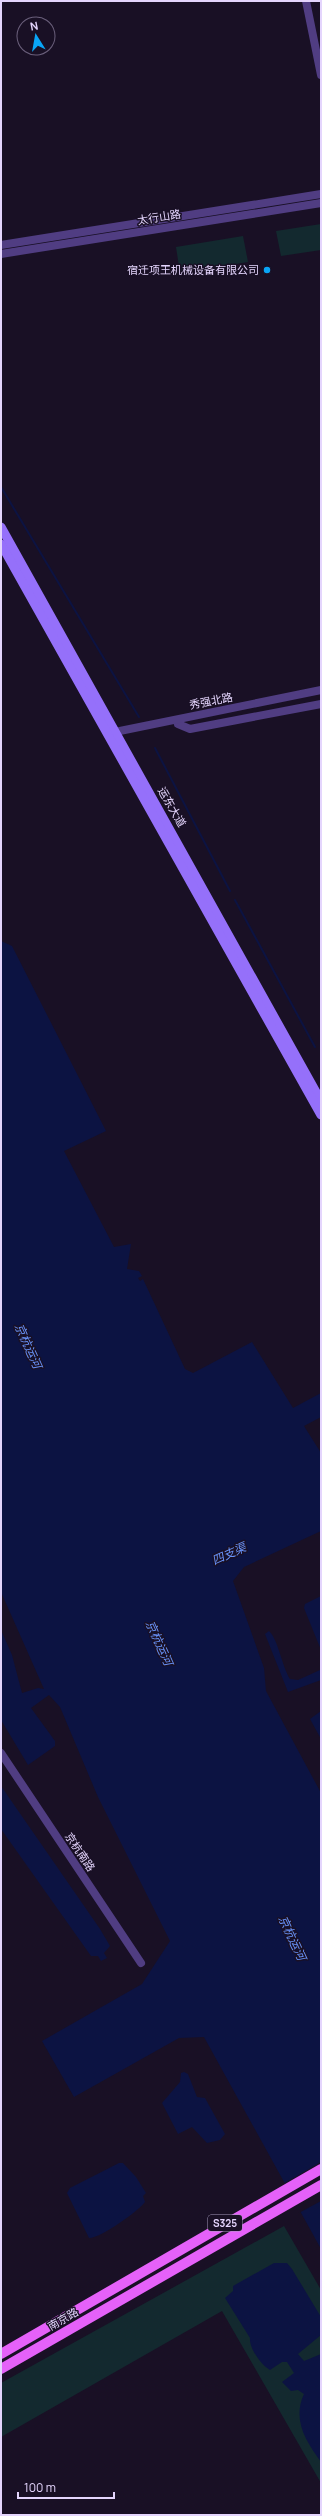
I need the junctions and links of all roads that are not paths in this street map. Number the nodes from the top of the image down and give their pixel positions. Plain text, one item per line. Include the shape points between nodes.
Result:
1 (306, 1) edge
2 (321, 75) edge
3 (321, 194) edge
4 (321, 203) edge
5 (1, 244) edge
6 (1, 254) edge
7 (1, 527) edge
8 (1, 544) edge
9 (321, 690) edge
10 (321, 696) edge
11 (321, 704) edge
12 (178, 724) junction
13 (112, 736) junction
14 (321, 1101) edge
15 (321, 1115) edge
16 (1, 1753) edge
17 (141, 1964) dead end
18 (321, 2169) edge
19 (321, 2185) edge
20 (1, 2354) edge
21 (1, 2369) edge

1 - 2 street
3 - 5 street, 太行山路
4 - 6 street, 太行山路
7 - 13 main road, 运东大道
8 - 13 main road, 运东大道
9 - 13 street, 秀强北路
10 - 12 street, 秀强北路
11 - 12 street via 190,729
12 - 13 street, 秀强北路
13 - 14 main road, 运东大道 via 163,814
13 - 15 main road, 运东大道
16 - 17 street, 京杭南路
18 - 20 main road, 南京路 / S325
19 - 21 main road, 南京路 / S325

